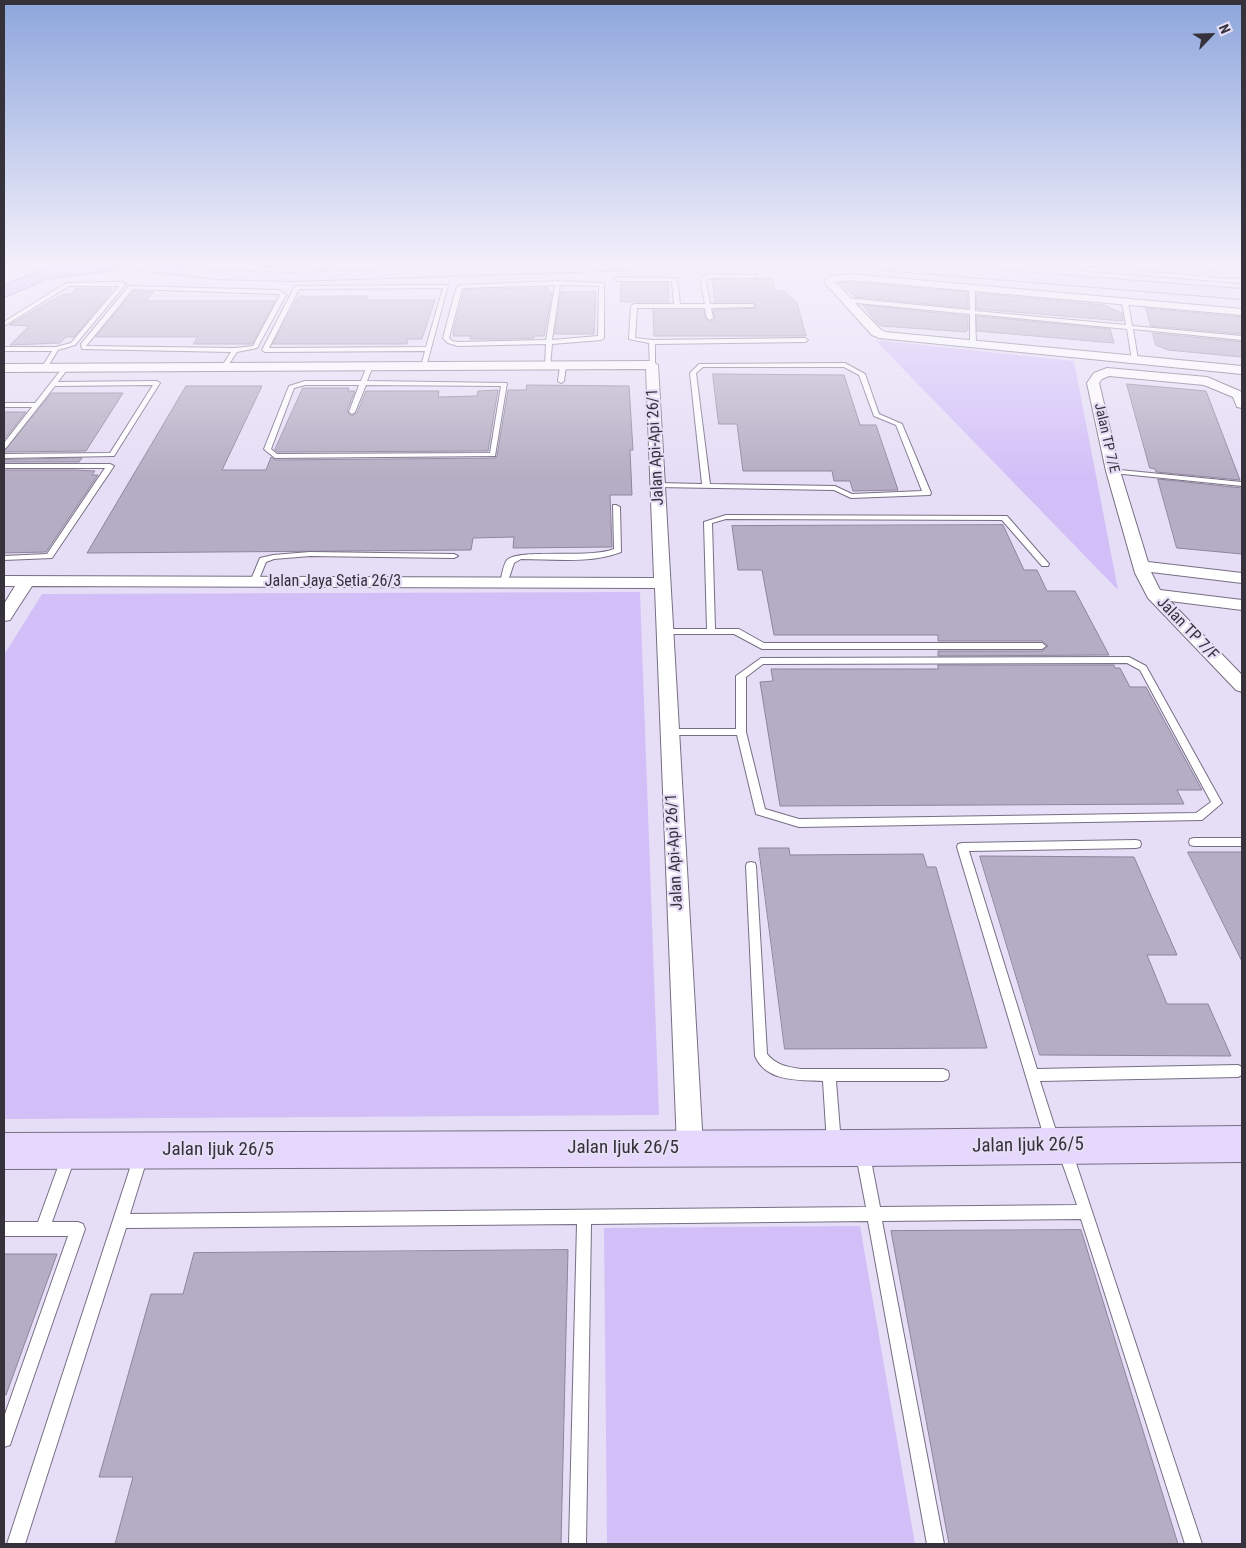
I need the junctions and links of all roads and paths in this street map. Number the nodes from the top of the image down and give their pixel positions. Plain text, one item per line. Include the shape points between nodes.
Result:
1 (79, 335) edge
2 (90, 335) edge
3 (261, 335) edge
4 (272, 335) edge
5 (432, 335) edge
6 (447, 335) edge
7 (550, 335) edge
8 (601, 335) edge
9 (632, 335) edge
10 (893, 335) edge
11 (974, 335) edge
12 (1131, 335) edge
13 (1214, 335) edge
14 (1242, 338) edge
15 (805, 340) dead end
16 (549, 342) junction
17 (652, 342) junction
18 (974, 344) junction
19 (4, 349) edge
20 (56, 349) junction
21 (428, 349) junction
22 (235, 350) junction
23 (288, 350) junction
24 (1135, 360) junction
25 (652, 365) junction
26 (225, 366) junction
27 (282, 366) junction
28 (370, 366) junction
29 (424, 366) junction
30 (46, 367) junction
31 (66, 367) junction
32 (4, 368) edge
33 (1242, 370) edge
34 (557, 371) junction
35 (52, 384) junction
36 (363, 384) junction
37 (1242, 404) edge
38 (4, 405) edge
39 (36, 405) junction
40 (352, 412) dead end
41 (4, 447) edge
42 (4, 456) edge
43 (4, 466) edge
44 (1113, 470) junction
45 (1242, 484) edge
46 (657, 485) junction
47 (706, 485) junction
48 (616, 507) dead end
49 (454, 556) dead end
50 (4, 558) edge
51 (1045, 564) dead end
52 (1141, 566) junction
53 (1242, 578) edge
54 (4, 581) edge
55 (27, 581) junction
56 (254, 582) junction
57 (504, 582) junction
58 (662, 583) junction
59 (1154, 594) junction
60 (1242, 605) edge
61 (4, 616) edge
62 (711, 631) junction
63 (665, 632) junction
64 (1042, 646) dead end
65 (1242, 686) edge
66 (669, 732) junction
67 (741, 732) junction
68 (1194, 842) dead end
69 (1242, 842) edge
70 (1136, 844) dead end
71 (751, 866) dead end
72 (1238, 1071) dead end
73 (829, 1075) junction
74 (943, 1075) dead end
75 (1031, 1075) junction
76 (1242, 1144) edge
77 (1058, 1146) junction
78 (690, 1147) junction
79 (848, 1148) junction
80 (142, 1150) junction
81 (4, 1151) edge
82 (70, 1151) junction
83 (1086, 1212) junction
84 (874, 1215) junction
85 (584, 1217) junction
86 (121, 1221) junction
87 (4, 1229) edge
88 (42, 1229) junction
89 (4, 1439) edge
90 (16, 1544) edge
91 (578, 1544) edge
92 (936, 1544) edge
93 (1194, 1544) edge

1 - 20 lane via 72,344
2 - 22 lane via 83,344 84,348
3 - 22 lane via 254,347
4 - 23 lane via 265,350
5 - 21 lane
6 - 16 lane via 450,342 458,344
7 - 16 lane
8 - 16 lane via 589,341
9 - 17 lane via 632,339
10 - 18 street
11 - 18 lane
12 - 24 lane
13 - 14 lane
15 - 17 lane
16 - 34 lane
17 - 25 lane
18 - 24 street
19 - 20 lane
20 - 30 lane
21 - 23 lane
21 - 29 lane
22 - 26 lane
23 - 27 lane
24 - 33 street
25 - 34 street, Jalan Api-Api 26/1
25 - 46 street, Jalan Api-Api 26/1
26 - 27 street, Jalan Api-Api 26/1
26 - 31 street, Jalan Api-Api 26/1
27 - 28 street, Jalan Api-Api 26/1
28 - 29 street, Jalan Api-Api 26/1
28 - 36 lane
29 - 34 street, Jalan Api-Api 26/1
30 - 31 street, Jalan Api-Api 26/1
30 - 32 street, Jalan Api-Api 26/1
31 - 35 lane
35 - 39 lane
35 - 42 lane via 157,383 112,455
36 - 36 lane via 505,384 494,455 275,456 267,448 291,388 305,383
36 - 40 lane
37 - 44 street, Jalan TP 7/E via 1238,395 1207,381 1107,372 1098,376 1094,383
38 - 39 lane
39 - 41 lane
43 - 50 lane via 110,466 49,556
44 - 45 lane
44 - 52 street, Jalan TP 7/E
46 - 47 lane
46 - 58 street, Jalan Api-Api 26/1
47 - 47 lane via 693,373 701,365 845,365 862,374 876,415 899,424 927,492 852,496 835,488
48 - 57 lane via 618,550 595,555 518,557 510,562
49 - 56 lane via 310,554 274,557 263,560
51 - 62 lane via 1004,518 726,517 708,522
52 - 53 street
52 - 59 street, Jalan TP 7/F
54 - 55 street, Jalan Jaya Setia 26/3
55 - 56 street, Jalan Jaya Setia 26/3
55 - 61 street
56 - 57 street, Jalan Jaya Setia 26/3
57 - 58 street, Jalan Jaya Setia 26/3
58 - 63 street, Jalan Api-Api 26/1
59 - 60 street
59 - 65 street, Jalan TP 7/F
62 - 63 lane
62 - 64 lane via 736,631 762,646
63 - 66 street, Jalan Api-Api 26/1
66 - 67 lane
66 - 78 street, Jalan Api-Api 26/1
67 - 67 lane via 760,811 799,823 1198,817 1217,803 1143,668 1129,660 761,661 741,676
68 - 69 lane
70 - 75 lane via 962,847
71 - 73 lane via 761,1056 766,1064 781,1073
72 - 75 lane
73 - 74 lane
73 - 79 lane
75 - 77 lane
76 - 77 main road, Jalan Ijuk 26/5
77 - 79 main road, Jalan Ijuk 26/5
77 - 83 lane
78 - 79 main road, Jalan Ijuk 26/5
78 - 80 main road, Jalan Ijuk 26/5
79 - 84 lane
80 - 82 main road, Jalan Ijuk 26/5
80 - 86 lane
81 - 82 main road, Jalan Ijuk 26/5
82 - 88 lane
83 - 84 lane
83 - 93 lane
84 - 85 lane
84 - 92 lane
85 - 86 lane
85 - 91 lane
86 - 90 lane
87 - 88 lane
88 - 89 lane via 78,1230

